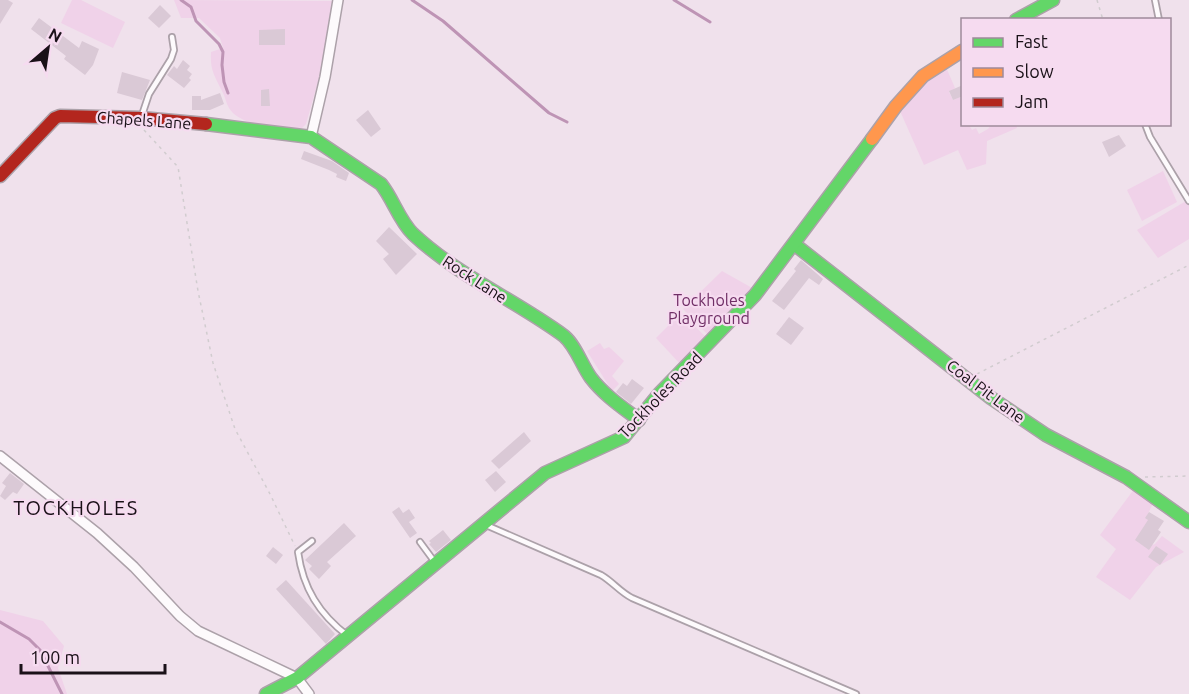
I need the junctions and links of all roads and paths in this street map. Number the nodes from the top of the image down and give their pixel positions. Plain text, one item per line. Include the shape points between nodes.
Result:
1 (338, 0) edge
2 (1053, 0) edge
3 (1097, 0) edge
4 (1155, 0) edge
5 (1020, 18) edge
6 (1102, 18) edge
7 (1159, 18) edge
8 (172, 37) dead end
9 (961, 52) edge
10 (140, 123) junction
11 (1146, 126) edge
12 (311, 137) junction
13 (0, 176) edge
14 (1189, 201) edge
15 (794, 244) junction
16 (1189, 265) edge
17 (969, 379) junction
18 (639, 420) junction
19 (0, 456) edge
20 (1189, 476) edge
21 (1126, 477) junction
22 (1189, 522) edge
23 (484, 524) junction
24 (312, 541) dead end
25 (420, 542) dead end
26 (298, 552) junction
27 (436, 563) junction
28 (348, 636) junction
29 (297, 678) junction
30 (266, 694) edge
31 (309, 694) edge
32 (856, 694) edge

1 - 12 street
2 - 5 street
3 - 6 path
4 - 7 lane
8 - 10 lane via 171,60 149,94
9 - 15 street, Tockholes Road via 923,76 896,106
10 - 12 street, Chapels Lane via 223,126
10 - 13 street, Chapels Lane via 77,115 55,118
10 - 26 path via 178,167 213,363 235,429
11 - 14 lane
12 - 18 street, Rock Lane via 381,184 405,225 446,261 566,338 602,391
15 - 17 street, Coal Pit Lane
15 - 18 street, Tockholes Road via 755,296 659,394
16 - 17 path
17 - 21 street, Coal Pit Lane via 1046,435
18 - 23 street, Tockholes Road via 624,437 545,473
19 - 29 street via 97,533 198,631
20 - 21 path
21 - 22 street, Coal Pit Lane
23 - 27 street, Tockholes Road
23 - 32 lane via 601,575 632,598
24 - 26 lane
25 - 27 lane
26 - 28 lane via 301,572 314,601
27 - 28 street, Tockholes Road
28 - 29 street, Tockholes Road
29 - 30 street, Tockholes Road
29 - 31 street

